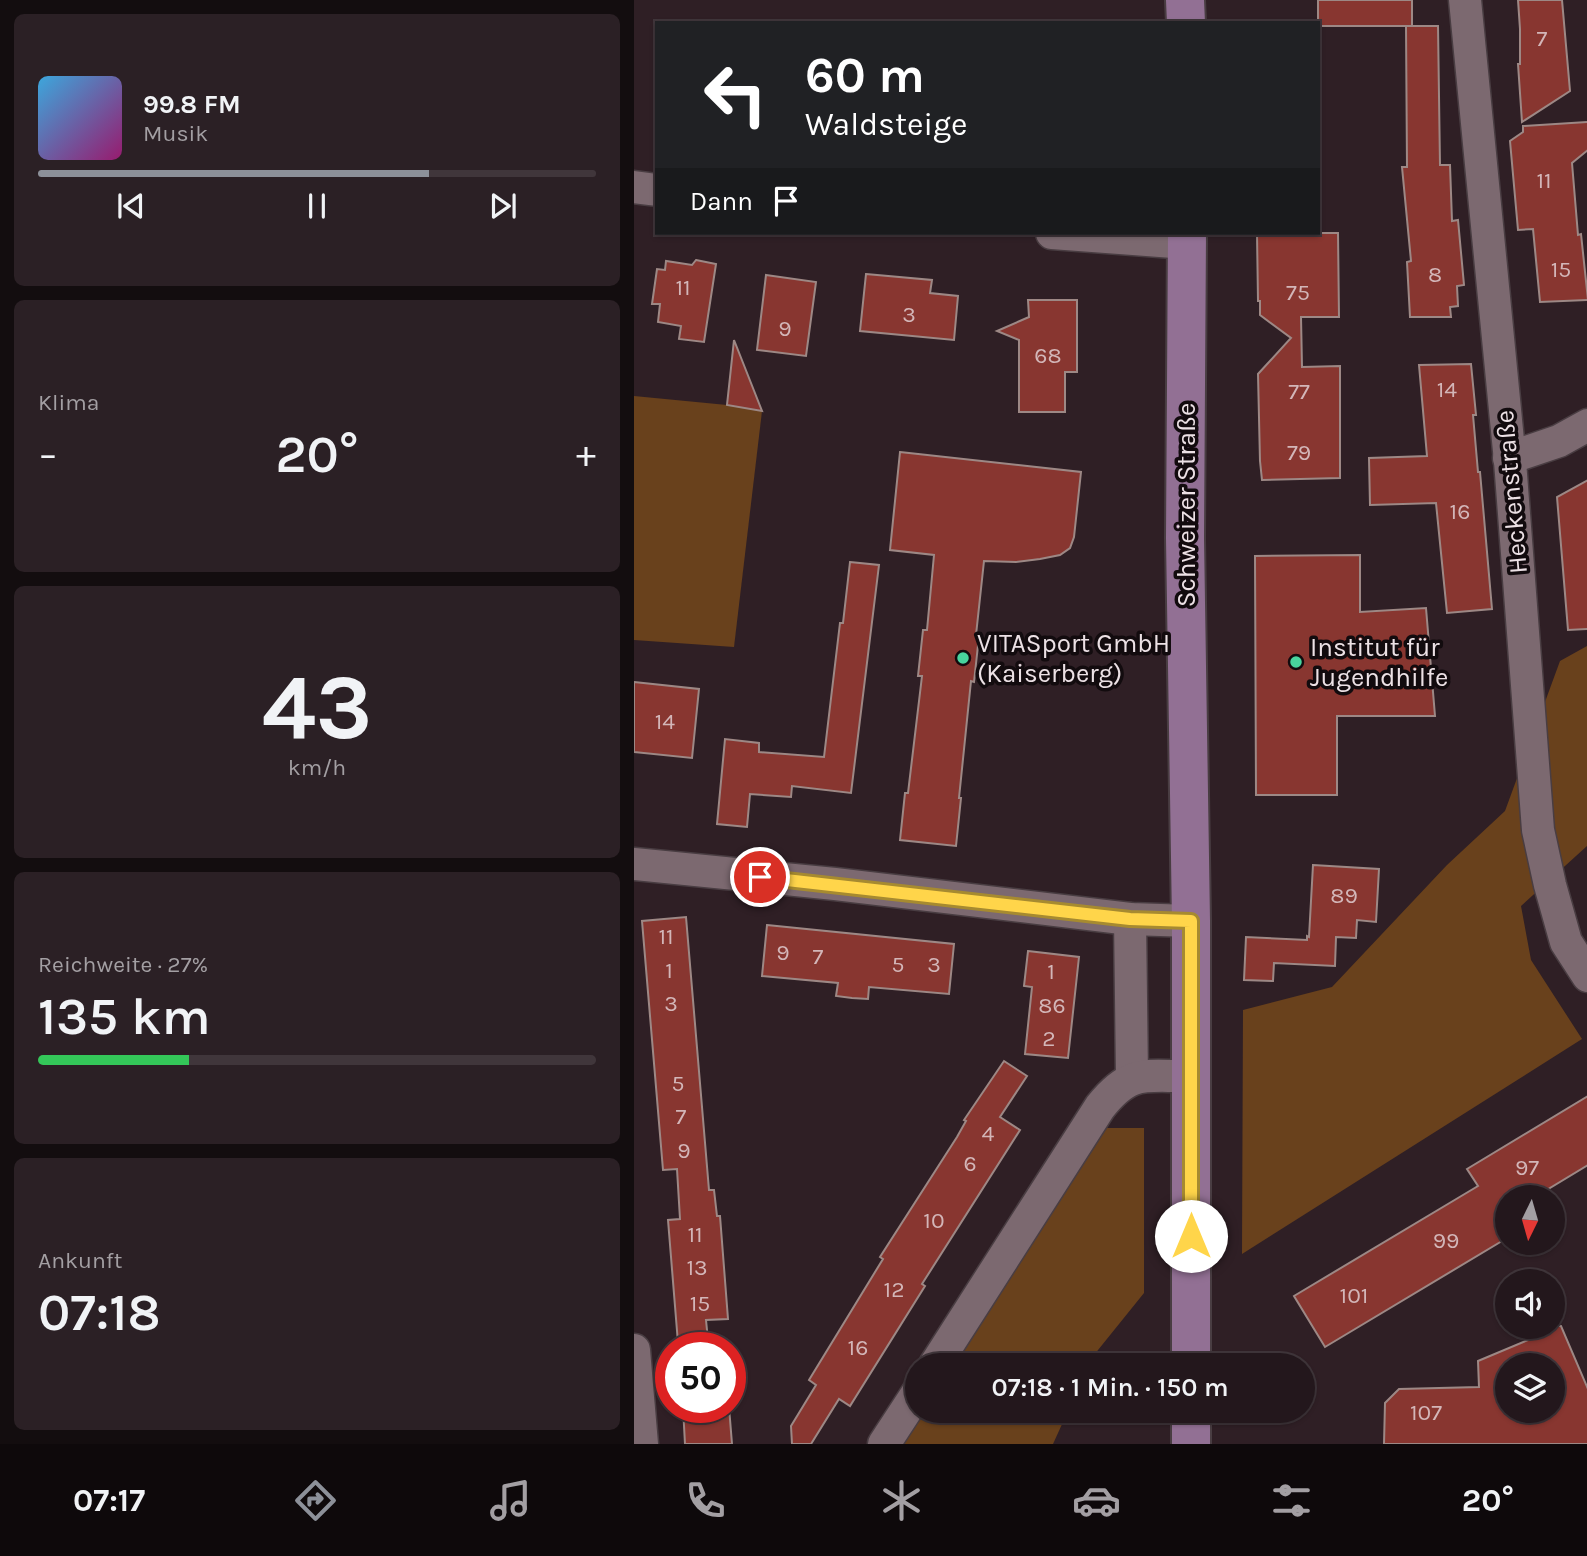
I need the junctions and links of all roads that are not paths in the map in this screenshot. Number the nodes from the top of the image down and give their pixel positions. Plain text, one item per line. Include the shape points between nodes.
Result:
1 (1185, 0) edge
2 (1465, 0) edge
3 (1186, 21) edge
4 (634, 187) edge
5 (655, 190) edge
6 (1106, 235) edge
7 (1187, 238) edge
8 (1588, 425) edge
9 (1509, 458) junction
10 (634, 864) edge
11 (1130, 919) junction
12 (1191, 921) junction
13 (1588, 976) edge
14 (1190, 1076) junction
15 (1132, 1077) junction
16 (634, 1350) edge
17 (943, 1353) edge
18 (1191, 1353) edge
19 (905, 1412) edge
20 (1191, 1423) edge
21 (642, 1444) edge
22 (884, 1444) edge
23 (1191, 1444) edge

1 - 3 main road
2 - 9 street, Heckenstraße
4 - 5 street
6 - 7 street
7 - 12 main road, Schweizer Straße via 1185,538
8 - 9 street via 1559,441
9 - 13 street, Heckenstraße via 1538,830 1566,942
10 - 11 street
11 - 12 street
11 - 15 street
12 - 14 main road, Schweizer Straße
14 - 15 street
14 - 18 main road, Schweizer Straße
15 - 17 street via 1114,1089 1100,1107
16 - 21 street
19 - 22 street
20 - 23 main road

